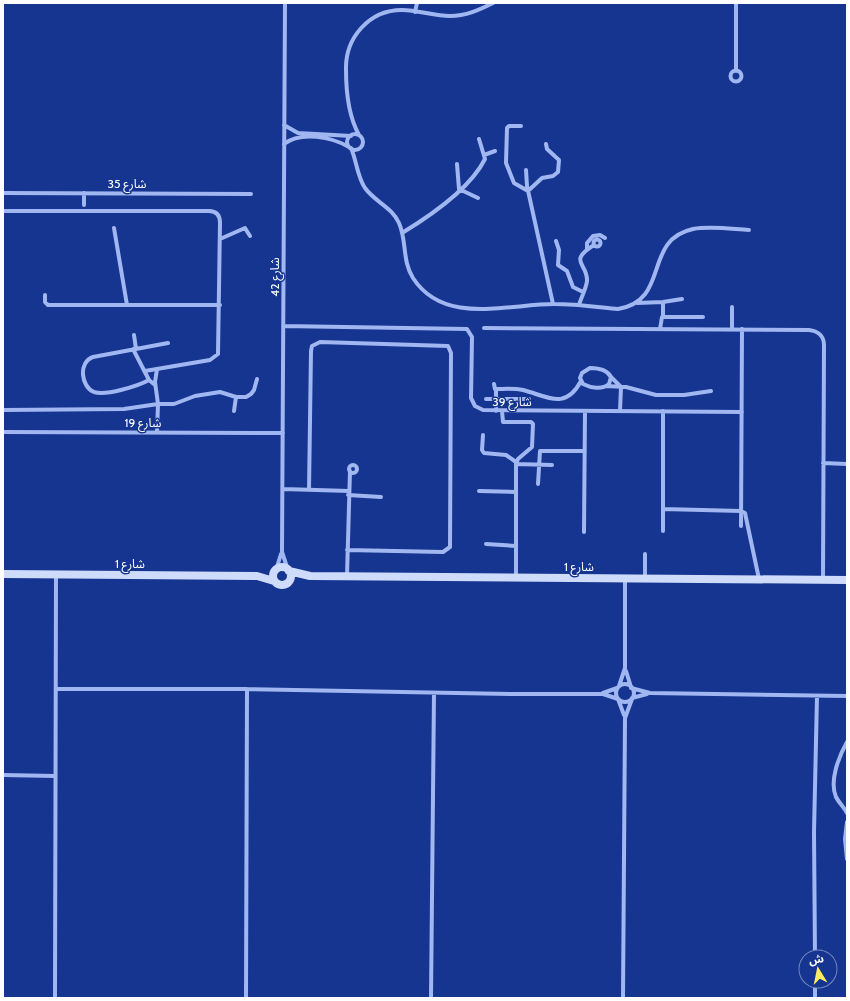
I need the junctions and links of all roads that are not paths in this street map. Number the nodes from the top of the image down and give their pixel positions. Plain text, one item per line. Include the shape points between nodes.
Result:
1 (285, 3) edge
2 (417, 3) edge
3 (493, 3) edge
4 (736, 3) edge
5 (415, 12) junction
6 (736, 71) dead end
7 (284, 125) junction
8 (354, 126) junction
9 (521, 126) dead end
10 (352, 135) junction
11 (359, 135) junction
12 (479, 139) dead end
13 (284, 144) junction
14 (546, 144) dead end
15 (350, 148) junction
16 (358, 149) junction
17 (494, 151) dead end
18 (484, 155) junction
19 (355, 159) junction
20 (457, 164) dead end
21 (526, 170) dead end
22 (459, 189) junction
23 (528, 191) junction
24 (3, 193) edge
25 (84, 193) junction
26 (251, 194) dead end
27 (478, 198) dead end
28 (84, 208) junction
29 (3, 211) edge
30 (114, 228) dead end
31 (749, 230) dead end
32 (402, 233) junction
33 (250, 236) dead end
34 (220, 239) junction
35 (556, 241) dead end
36 (588, 249) junction
37 (583, 292) junction
38 (45, 295) dead end
39 (682, 300) dead end
40 (663, 302) junction
41 (637, 303) junction
42 (553, 304) junction
43 (127, 305) junction
44 (220, 305) junction
45 (579, 305) junction
46 (732, 307) dead end
47 (663, 316) junction
48 (703, 317) dead end
49 (284, 326) junction
50 (484, 328) dead end
51 (660, 329) junction
52 (732, 329) junction
53 (742, 329) junction
54 (134, 335) dead end
55 (168, 343) dead end
56 (135, 349) junction
57 (157, 369) junction
58 (145, 371) junction
59 (610, 375) junction
60 (257, 379) dead end
61 (149, 380) junction
62 (581, 381) junction
63 (494, 384) dead end
64 (155, 385) junction
65 (606, 386) junction
66 (621, 387) junction
67 (496, 389) junction
68 (711, 391) dead end
69 (236, 397) junction
70 (486, 399) dead end
71 (496, 399) junction
72 (529, 399) dead end
73 (158, 404) junction
74 (3, 410) edge
75 (234, 410) dead end
76 (496, 411) junction
77 (502, 411) junction
78 (585, 411) junction
79 (620, 411) junction
80 (663, 411) junction
81 (742, 412) junction
82 (3, 432) edge
83 (157, 432) junction
84 (283, 433) junction
85 (483, 435) dead end
86 (585, 451) junction
87 (516, 463) junction
88 (823, 463) junction
89 (847, 464) edge
90 (538, 465) junction
91 (552, 465) dead end
92 (350, 471) dead end
93 (538, 484) dead end
94 (283, 489) junction
95 (308, 490) junction
96 (479, 491) dead end
97 (516, 492) junction
98 (348, 493) junction
99 (381, 497) dead end
100 (663, 509) junction
101 (741, 511) junction
102 (741, 526) dead end
103 (663, 531) dead end
104 (584, 532) dead end
105 (486, 544) dead end
106 (516, 546) junction
107 (347, 550) junction
108 (282, 552) junction
109 (645, 554) dead end
110 (275, 570) junction
111 (288, 570) junction
112 (3, 574) edge
113 (56, 574) junction
114 (257, 576) junction
115 (310, 576) junction
116 (347, 576) junction
117 (516, 577) junction
118 (625, 578) junction
119 (645, 578) junction
120 (759, 579) junction
121 (822, 579) junction
122 (847, 580) edge
123 (274, 581) junction
124 (289, 581) junction
125 (625, 668) junction
126 (619, 687) junction
127 (631, 687) junction
128 (56, 689) junction
129 (247, 689) junction
130 (434, 693) junction
131 (603, 694) junction
132 (650, 694) junction
133 (817, 696) junction
134 (847, 696) edge
135 (632, 698) junction
136 (618, 699) junction
137 (625, 718) junction
138 (847, 742) edge
139 (3, 775) edge
140 (55, 776) junction
141 (847, 813) edge
142 (847, 822) edge
143 (847, 859) edge
144 (815, 949) edge
145 (54, 998) edge
146 (246, 998) edge
147 (431, 998) edge
148 (623, 998) edge

1 - 7 street, شارع 42
2 - 5 street
3 - 5 street via 474,12 451,16
4 - 6 street
5 - 8 street via 402,10 381,14 364,24 351,43 346,77
7 - 10 street via 298,133
7 - 13 street, شارع 42
8 - 10 street
8 - 11 street
9 - 23 street via 507,128 505,161 514,183
10 - 11 street
10 - 15 street via 348,140
11 - 16 street via 363,143
12 - 18 street
13 - 15 street via 298,138 324,138
13 - 49 street, شارع 42
14 - 23 street via 547,149 560,160 560,168 556,175 542,178
15 - 16 street
15 - 19 street
16 - 19 street
17 - 18 street
18 - 22 street via 484,160 475,173
19 - 32 street via 362,182 372,196 394,214
20 - 22 street
21 - 23 street
22 - 27 street
22 - 32 street via 432,213
23 - 42 street
24 - 25 street, شارع 35
25 - 26 street, شارع 35
25 - 28 street
28 - 29 street
28 - 34 street via 213,211 220,219
30 - 43 street
31 - 41 street via 694,229 682,233 665,248 649,290
32 - 42 street via 405,259 412,276 423,291 441,303 465,309
33 - 34 street via 245,228
34 - 44 street
35 - 37 street via 559,250 558,265 568,271 573,287
36 - 36 street via 587,243 593,236 600,235 605,238 599,241 598,246 594,245
36 - 37 street via 580,258 587,280
37 - 45 street
38 - 43 street via 45,302 48,305
39 - 40 street
40 - 41 street
40 - 47 street
41 - 45 street via 618,309
42 - 45 street
43 - 44 street
44 - 57 street via 220,351 216,357
46 - 52 street
47 - 48 street
47 - 51 street
49 - 76 street, شارع 39 via 464,328 472,337 473,402 483,410
49 - 84 street, شارع 42
50 - 51 street
51 - 52 street
52 - 53 street
53 - 81 street
53 - 88 street via 813,330 821,336 824,345
54 - 56 street
55 - 56 street
56 - 58 street
56 - 61 street via 89,358 83,367 86,384 94,392 101,393 136,386
57 - 58 street
57 - 64 street
58 - 61 street
59 - 62 street via 601,369 590,368 582,373
59 - 65 street via 610,382
59 - 66 street
60 - 69 street via 250,395
61 - 64 street
62 - 65 street via 593,387
62 - 67 street via 574,393 564,399 550,399 519,389
63 - 67 street
64 - 73 street
65 - 66 street
66 - 68 street via 651,395 684,395
66 - 79 street
67 - 71 street
69 - 73 street via 220,392 195,396 174,404
69 - 75 street
70 - 71 street
71 - 72 street
71 - 76 street
73 - 74 street via 113,410
73 - 83 street
76 - 77 street, شارع 39
77 - 78 street, شارع 39
77 - 87 street via 502,422 533,424 532,447
78 - 79 street, شارع 39
78 - 86 street
79 - 80 street, شارع 39
80 - 81 street, شارع 39
80 - 100 street
81 - 101 street
82 - 83 street, شارع 19
83 - 84 street, شارع 19
84 - 94 street, شارع 42
85 - 87 street via 484,453 506,455
86 - 90 street via 541,451
86 - 104 street
87 - 90 street
87 - 97 street
88 - 89 street
88 - 121 street
90 - 91 street
90 - 93 street
92 - 98 street
94 - 95 street
94 - 108 street, شارع 42
95 - 98 street
95 - 107 street via 312,346 320,342 448,346 451,350 450,547 443,552
96 - 97 street
97 - 106 street
98 - 99 street
98 - 107 street
100 - 101 street
100 - 103 street
101 - 102 street
101 - 120 street via 747,516
105 - 106 street
106 - 117 street
107 - 116 street
108 - 110 street, شارع 42
108 - 111 street, شارع 42
109 - 119 street
110 - 111 street
110 - 114 street, شارع 1
110 - 123 street
111 - 115 street, شارع 1
111 - 124 street via 291,577
112 - 113 street, شارع 1
113 - 114 street, شارع 1
113 - 128 street
114 - 123 street, شارع 1
115 - 116 street, شارع 1
115 - 124 street, شارع 1
116 - 117 street, شارع 1
117 - 118 street, شارع 1
118 - 119 street, شارع 1
118 - 125 street
119 - 120 street, شارع 1
120 - 121 street, شارع 1
121 - 122 street, شارع 1
123 - 124 street via 280,585
125 - 126 street
125 - 127 street
126 - 127 street via 624,684
126 - 131 street
126 - 136 street via 616,693
127 - 132 street
127 - 135 street
128 - 129 street
128 - 140 street
129 - 130 street
129 - 146 street
130 - 131 street
130 - 147 street
131 - 136 street
132 - 133 street
132 - 135 street
133 - 134 street
133 - 144 street
135 - 136 street via 625,702
135 - 137 street
136 - 137 street
137 - 148 street
138 - 141 street via 836,768 834,790
139 - 140 street
140 - 145 street
142 - 143 street

